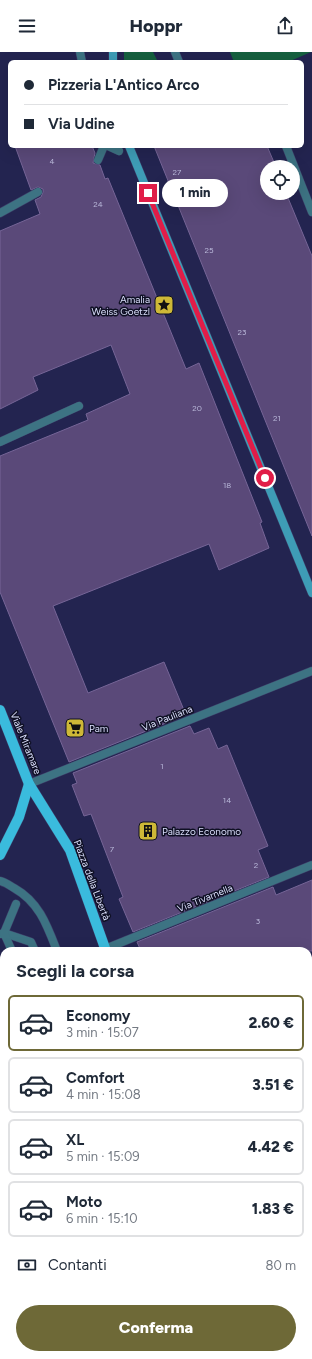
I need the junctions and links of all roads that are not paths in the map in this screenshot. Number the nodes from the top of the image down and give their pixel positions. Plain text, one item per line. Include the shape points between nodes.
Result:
1 (105, 148) edge
2 (112, 148) edge
3 (130, 148) edge
4 (287, 148) edge
5 (119, 150) dead end
6 (101, 159) dead end
7 (38, 192) dead end
8 (312, 212) edge
9 (0, 213) edge
10 (80, 406) dead end
11 (0, 442) edge
12 (312, 592) edge
13 (312, 671) edge
14 (0, 710) edge
15 (29, 784) junction
16 (0, 855) edge
17 (312, 865) edge
18 (0, 881) edge
19 (16, 904) dead end
20 (2, 933) edge
21 (10, 947) edge
22 (33, 947) edge
23 (56, 947) edge
24 (105, 947) edge
25 (113, 947) edge

1 - 6 street
2 - 5 street
3 - 12 main road
4 - 8 street
7 - 9 street
10 - 11 street
13 - 15 street, Via Pauliana
14 - 15 main road, Viale Miramare
15 - 16 main road via 19,817
15 - 24 main road, Piazza della Libertà via 70,850
17 - 25 street, Via Tivarnella
18 - 23 street via 24,894 36,906 45,918
19 - 20 street
20 - 21 street
20 - 22 street via 31,942

